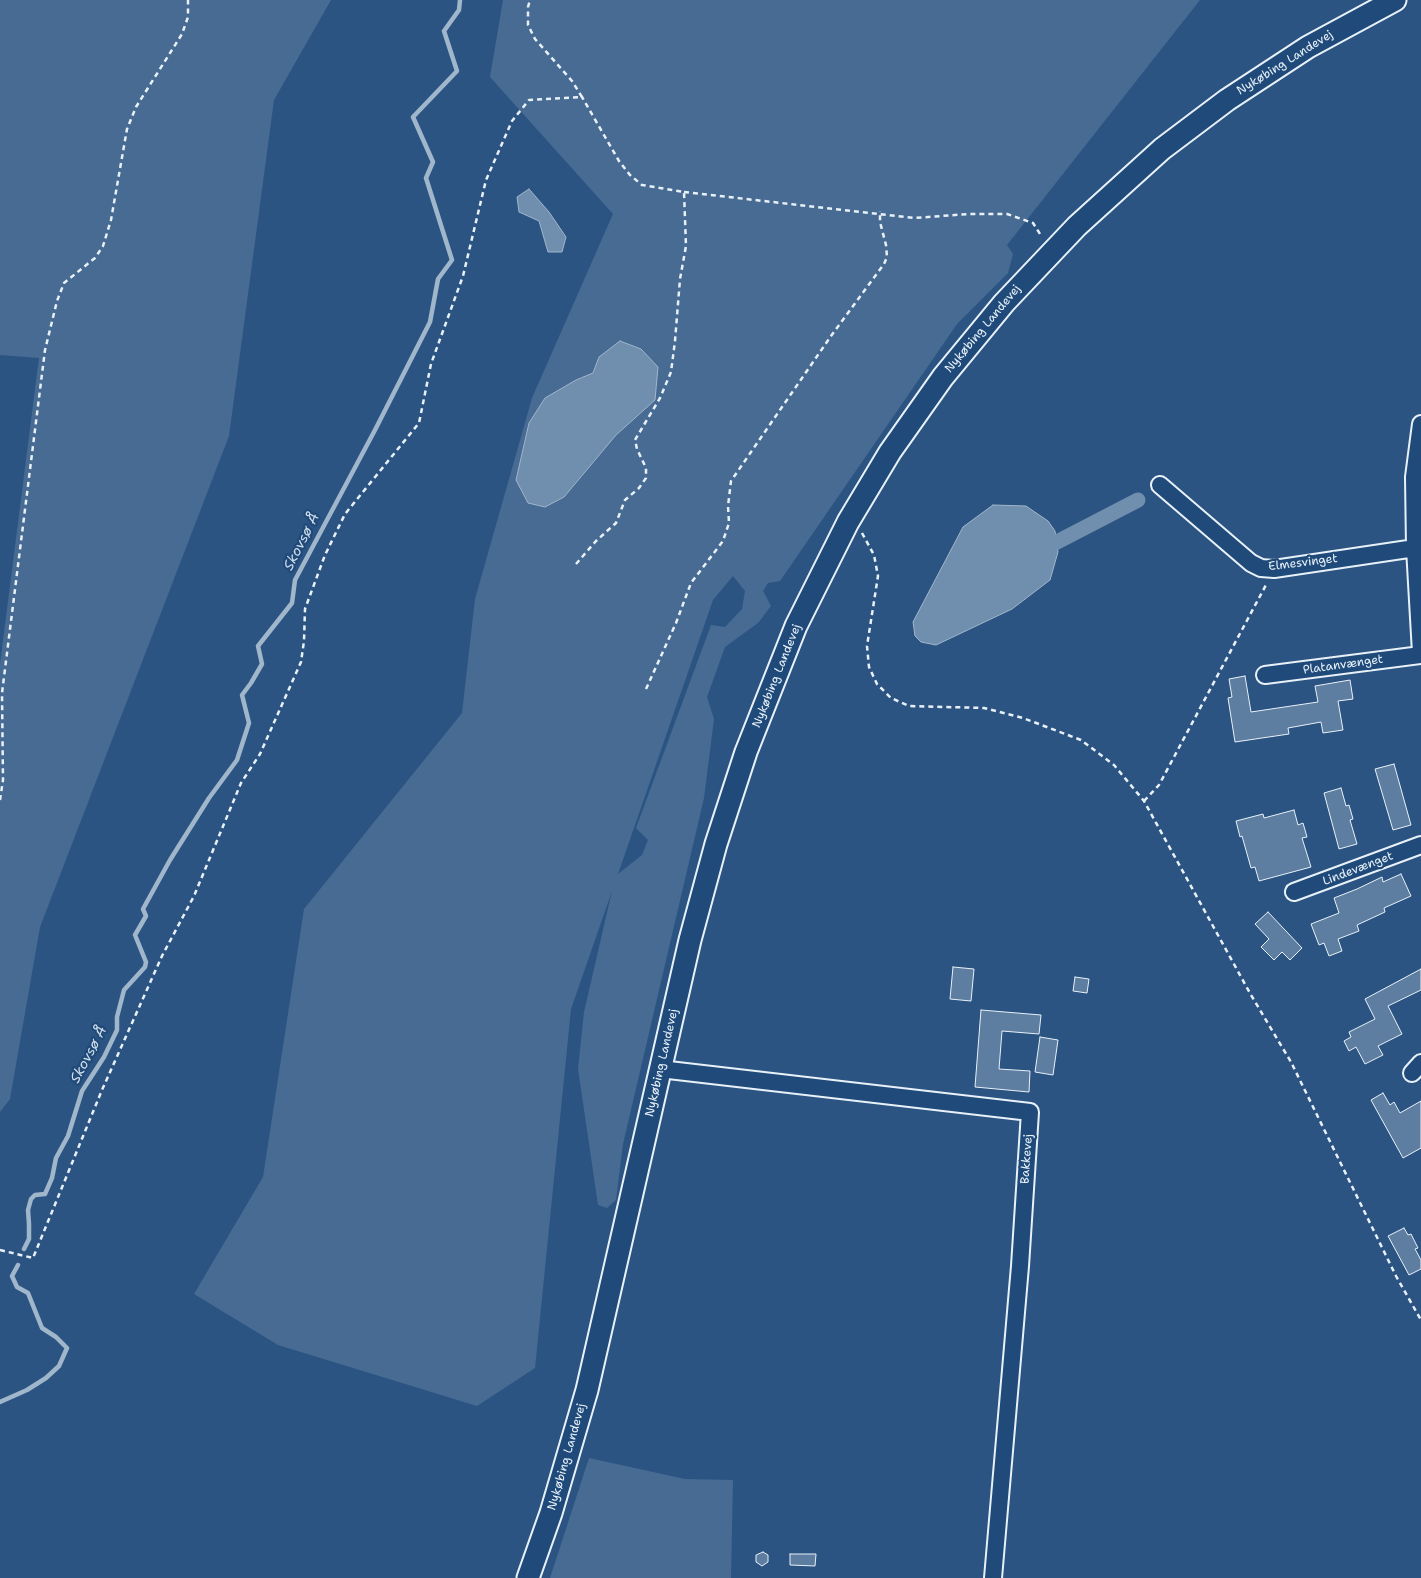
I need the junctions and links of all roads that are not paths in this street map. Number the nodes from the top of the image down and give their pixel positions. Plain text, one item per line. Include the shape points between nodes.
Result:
1 (1395, 0) edge
2 (1421, 424) edge
3 (1160, 485) dead end
4 (1415, 548) junction
5 (1421, 654) edge
6 (1265, 675) dead end
7 (1421, 845) edge
8 (1294, 892) dead end
9 (660, 1070) junction
10 (528, 1578) edge
11 (993, 1578) edge

1 - 9 main road, Nykøbing Landevej via 1308,47 1227,100 1162,149 1049,254 1004,303 943,376 890,452 848,522 796,626 746,752 690,940
2 - 4 street via 1414,477
3 - 4 street, Elmesvinget via 1261,568 1274,569
4 - 5 street
5 - 6 street, Platanvænget
7 - 8 street, Lindevænget
9 - 10 main road, Nykøbing Landevej via 587,1390
9 - 11 street, Bakkevej via 1030,1112

